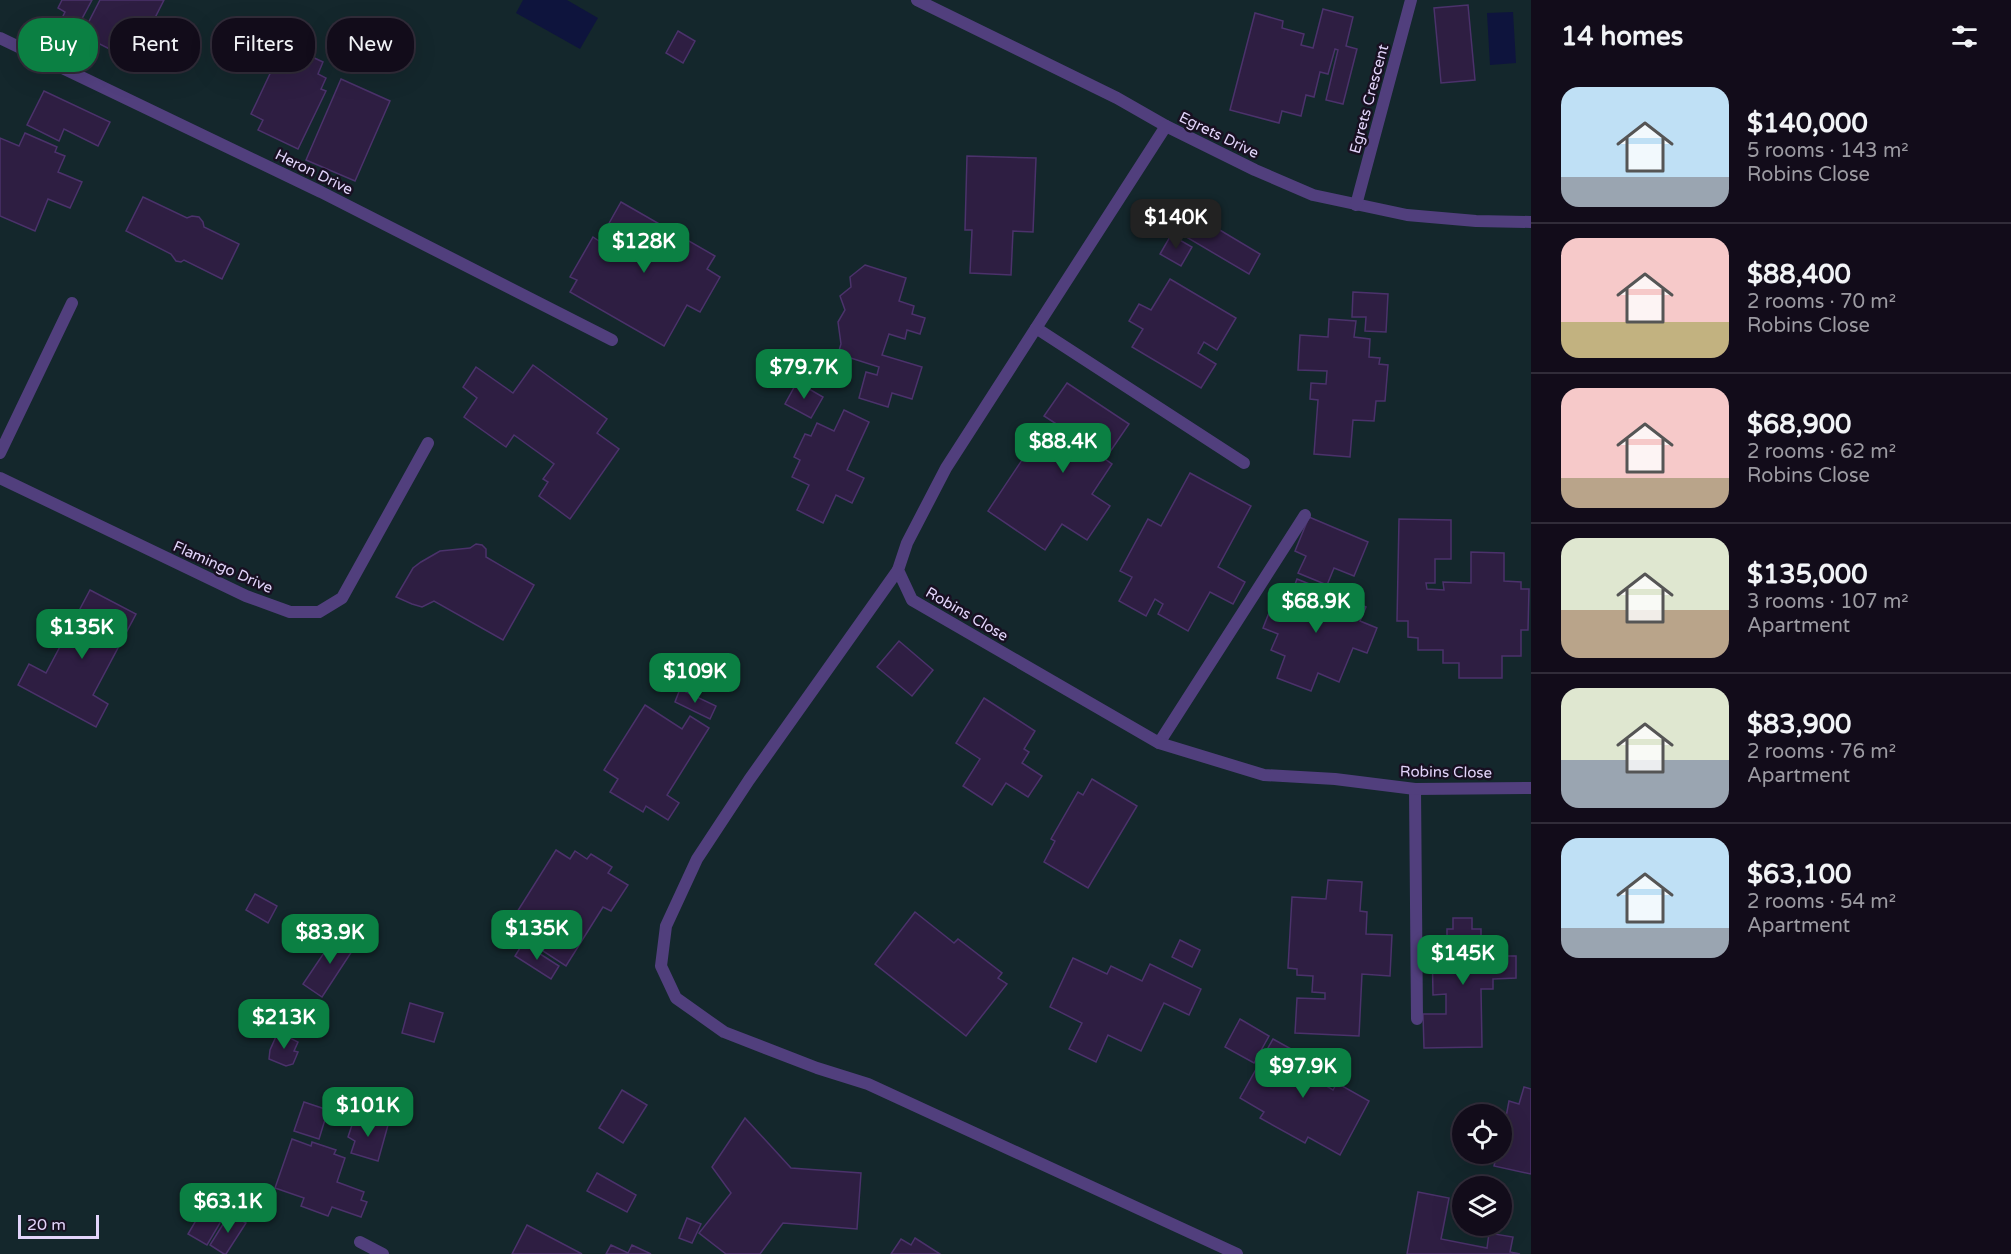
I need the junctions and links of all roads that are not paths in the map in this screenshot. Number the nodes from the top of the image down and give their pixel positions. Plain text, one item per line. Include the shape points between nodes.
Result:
1 (917, 0) edge
2 (1411, 0) edge
3 (0, 38) edge
4 (1166, 126) junction
5 (1356, 205) junction
6 (1531, 222) edge
7 (72, 303) dead end
8 (1036, 328) junction
9 (612, 340) dead end
10 (428, 443) dead end
11 (0, 453) edge
12 (1244, 463) dead end
13 (0, 478) edge
14 (1305, 515) dead end
15 (898, 570) junction
16 (1159, 742) junction
17 (1531, 788) edge
18 (1415, 789) junction
19 (1417, 1019) dead end
20 (360, 1242) dead end
21 (383, 1254) edge
22 (1237, 1254) edge

1 - 4 street, Egrets Drive
2 - 5 street, Egrets Crescent
3 - 9 street, Heron Drive via 321,192
4 - 5 street, Egrets Drive via 1313,195
4 - 8 street
5 - 6 street, Egrets Drive via 1407,216
7 - 11 street
8 - 12 street
8 - 15 street via 946,468 907,543
10 - 13 street, Flamingo Drive via 342,598 319,612 290,612 246,596
14 - 16 street
15 - 16 street, Robins Close via 912,600
15 - 22 street via 697,859 666,926 661,966 676,998 724,1032 868,1084
16 - 18 street, Robins Close via 1264,775
17 - 18 street, Robins Close
18 - 19 street
20 - 21 street

